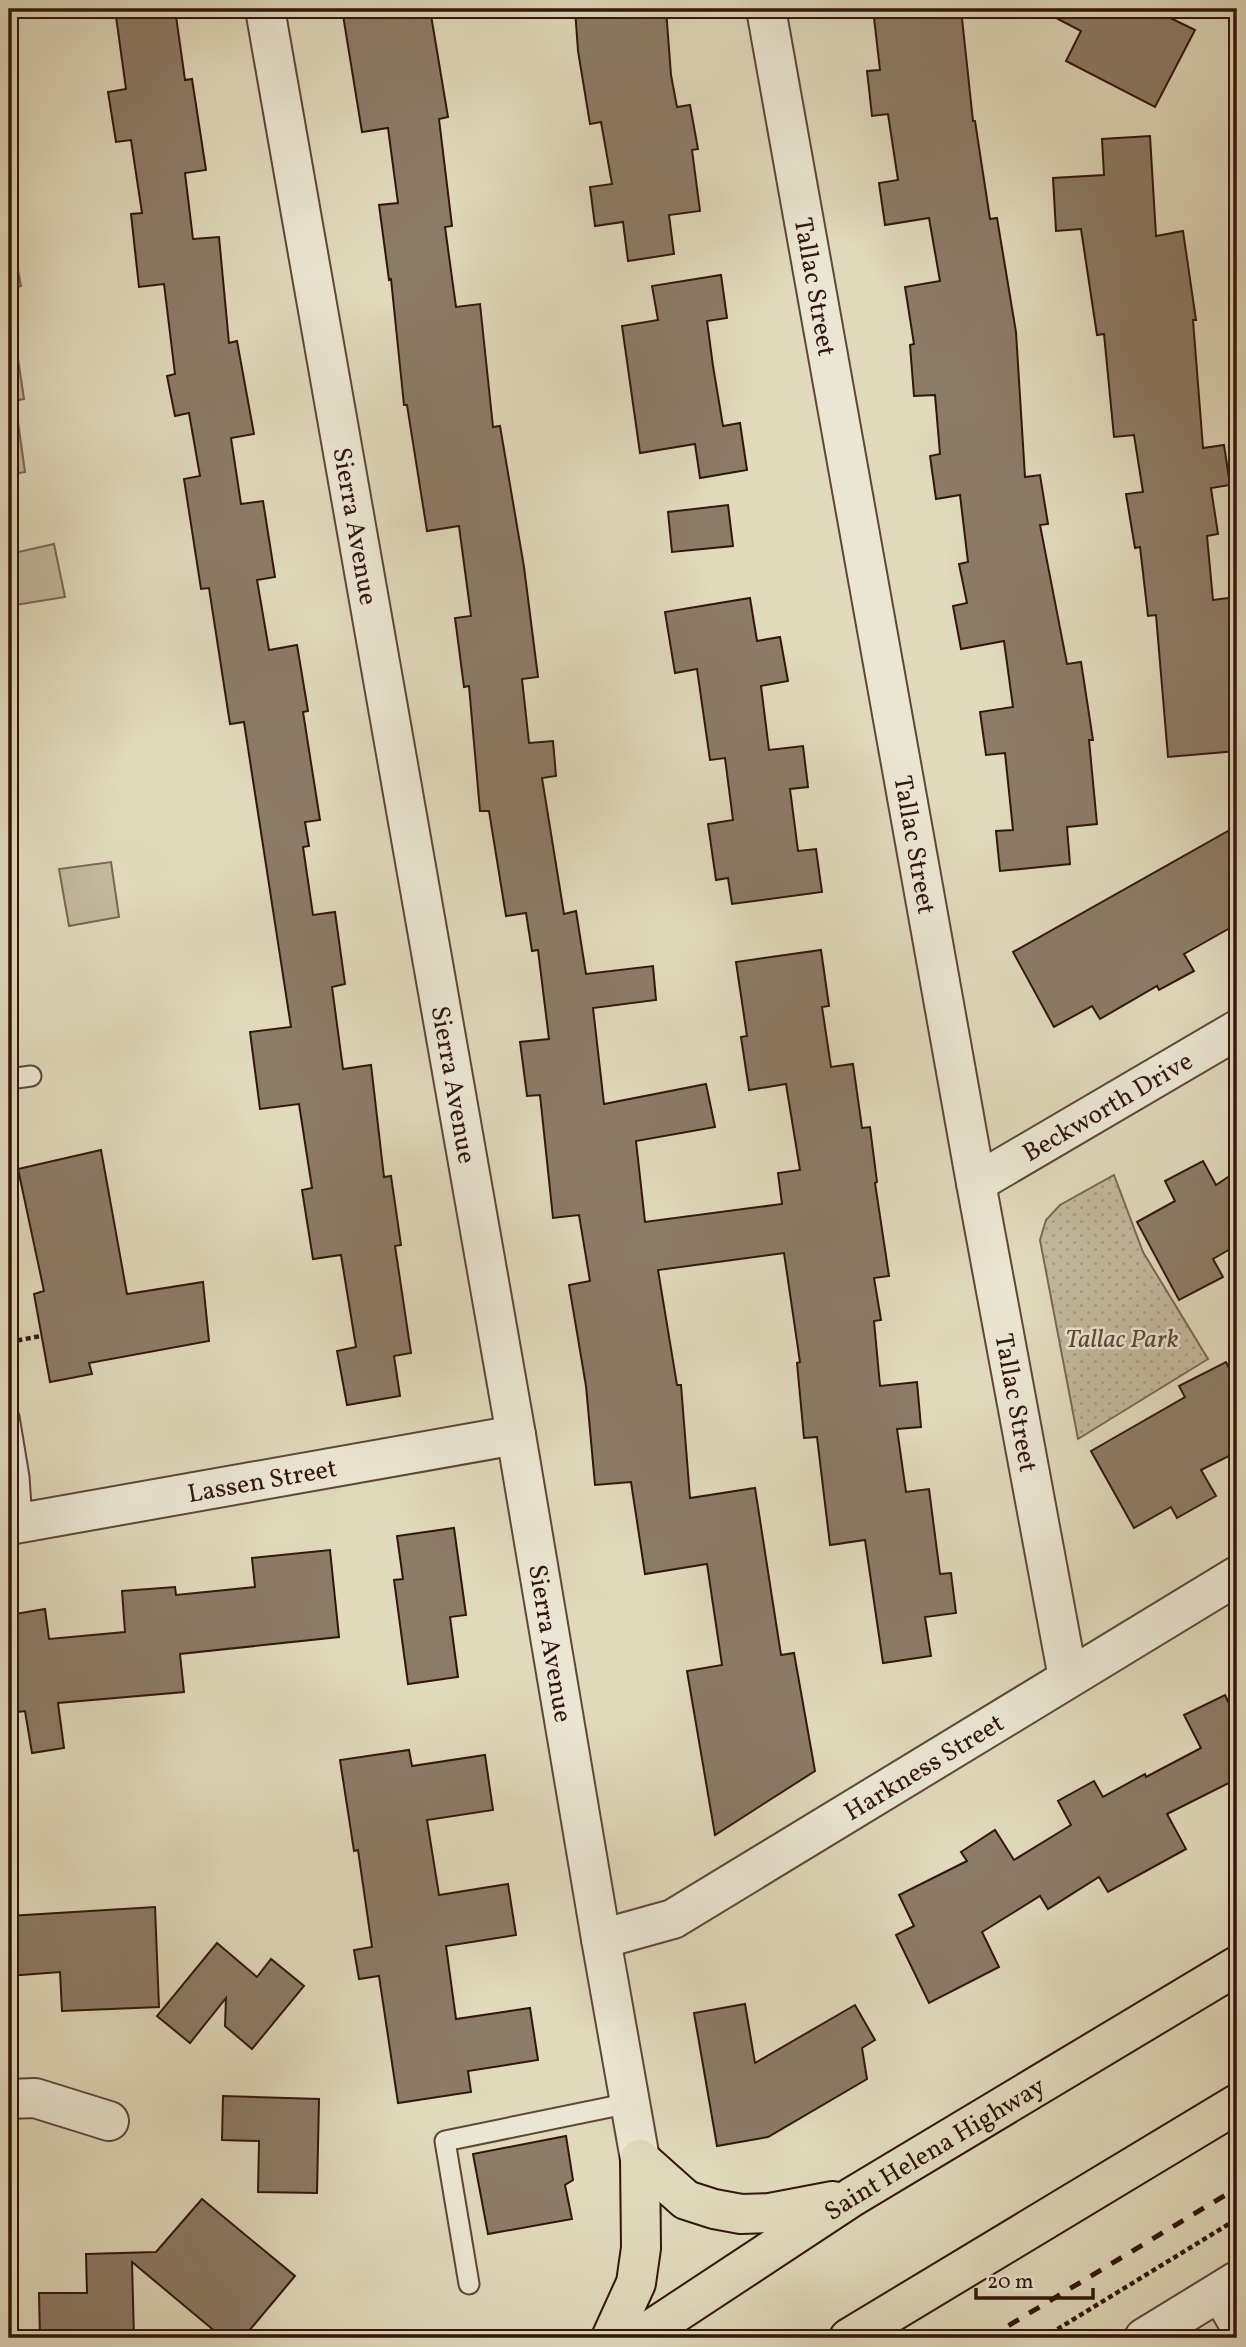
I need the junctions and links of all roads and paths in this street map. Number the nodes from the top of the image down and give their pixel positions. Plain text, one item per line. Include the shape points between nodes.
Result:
1 (265, 9) edge
2 (766, 9) edge
3 (1237, 1030) edge
4 (31, 1076) dead end
5 (9, 1079) edge
6 (976, 1183) junction
7 (41, 1336) dead end
8 (9, 1342) edge
9 (9, 1417) edge
10 (516, 1435) junction
11 (15, 1523) edge
12 (1237, 1576) edge
13 (1068, 1678) junction
14 (601, 1939) junction
15 (1237, 1966) edge
16 (9, 2099) edge
17 (630, 2104) junction
18 (1237, 2104) edge
19 (109, 2120) dead end
20 (640, 2159) junction
21 (852, 2197) junction
22 (1237, 2219) edge
23 (469, 2284) dead end
24 (1225, 2289) edge
25 (611, 2338) edge
26 (638, 2338) edge
27 (849, 2338) edge
28 (1043, 2338) edge
29 (1144, 2338) edge
30 (1236, 2338) edge

1 - 10 street, Sierra Avenue
2 - 6 street, Tallac Street
3 - 6 street, Beckworth Drive
4 - 5 lane
6 - 13 street, Tallac Street
7 - 8 path
9 - 11 lane via 19,1477
10 - 11 street, Lassen Street
10 - 14 street, Sierra Avenue
12 - 13 street, Harkness Street
13 - 14 street, Harkness Street via 673,1919
14 - 17 street, Sierra Avenue
15 - 21 highway, Saint Helena Highway
16 - 19 street via 35,2098
17 - 20 street, Sierra Avenue
17 - 23 lane via 444,2141
18 - 27 highway
20 - 21 highway via 686,2200 741,2214
20 - 25 highway via 641,2248 636,2283
21 - 26 highway, Saint Helena Highway
22 - 28 path
24 - 29 street
24 - 30 lane

